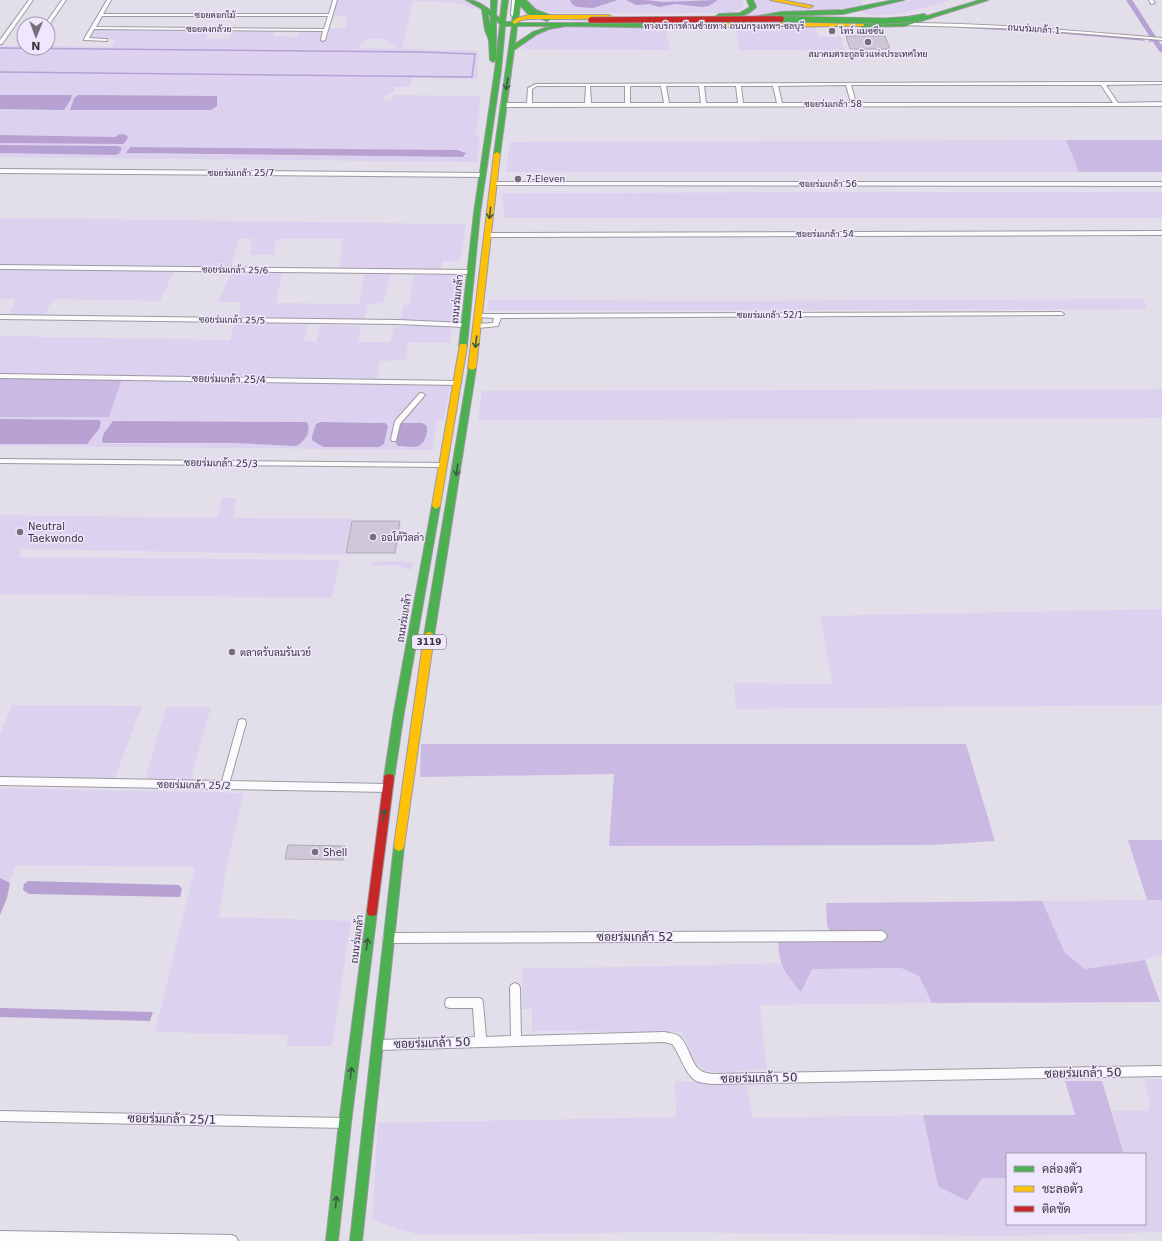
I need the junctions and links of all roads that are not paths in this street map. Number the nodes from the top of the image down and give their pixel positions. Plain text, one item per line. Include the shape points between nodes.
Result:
1 (31, 0) edge
2 (64, 0) edge
3 (109, 0) edge
4 (335, 0) edge
5 (469, 0) edge
6 (494, 0) edge
7 (505, 0) edge
8 (514, 0) edge
9 (518, 0) edge
10 (523, 0) edge
11 (750, 0) edge
12 (773, 0) edge
13 (888, 0) edge
14 (901, 0) edge
15 (964, 0) edge
16 (979, 1) edge
17 (479, 3) junction
18 (867, 8) junction
19 (100, 15) junction
20 (330, 15) junction
21 (53, 16) edge
22 (492, 16) junction
23 (535, 17) junction
24 (926, 19) junction
25 (563, 21) junction
26 (503, 23) junction
27 (514, 23) junction
28 (687, 26) junction
29 (92, 28) junction
30 (326, 30) junction
31 (105, 40) dead end
32 (323, 40) dead end
33 (492, 40) junction
34 (1162, 40) edge
35 (0, 43) edge
36 (511, 50) junction
37 (498, 70) junction
38 (1102, 83) junction
39 (1162, 83) edge
40 (775, 84) junction
41 (848, 84) junction
42 (588, 85) junction
43 (627, 85) junction
44 (663, 85) junction
45 (701, 85) junction
46 (738, 85) junction
47 (741, 104) junction
48 (780, 104) junction
49 (854, 104) junction
50 (1116, 104) junction
51 (1162, 104) edge
52 (503, 105) junction
53 (529, 105) junction
54 (588, 105) junction
55 (628, 105) junction
56 (667, 105) junction
57 (704, 105) junction
58 (0, 171) edge
59 (482, 175) junction
60 (493, 184) junction
61 (1162, 184) edge
62 (1162, 233) edge
63 (488, 235) junction
64 (0, 267) edge
65 (471, 272) junction
66 (1061, 314) dead end
67 (479, 316) junction
68 (498, 316) junction
69 (0, 317) edge
70 (465, 324) junction
71 (478, 326) junction
72 (0, 376) edge
73 (458, 383) junction
74 (422, 395) dead end
75 (394, 439) dead end
76 (0, 461) edge
77 (442, 465) junction
78 (242, 722) dead end
79 (0, 781) edge
80 (225, 785) junction
81 (388, 788) junction
82 (882, 936) dead end
83 (388, 938) junction
84 (515, 988) dead end
85 (450, 1003) dead end
86 (516, 1040) junction
87 (481, 1042) junction
88 (377, 1045) junction
89 (1162, 1071) edge
90 (0, 1116) edge
91 (345, 1123) junction
92 (0, 1237) edge
93 (232, 1241) edge
94 (332, 1241) edge
95 (356, 1241) edge

1 - 35 street
2 - 21 street
3 - 19 street
4 - 20 street
5 - 17 main road
6 - 22 main road
7 - 26 main road, ถนนร่มเกล้า / 3119
8 - 27 street
9 - 23 main road via 524,10
9 - 27 main road, 3119
10 - 25 main road via 534,11
11 - 25 main road via 753,7 750,11 733,16
12 - 13 main road via 824,6
14 - 18 main road
15 - 24 main road, ทางบริการด้านซ้ายทาง ถนนกรุงเทพฯ-ชลบุรี
16 - 24 main road, ทางบริการด้านซ้ายทาง ถนนกรุงเทพฯ-ชลบุรี
17 - 22 main road via 485,6
17 - 33 main road via 485,11
18 - 24 main road via 859,12 859,15 872,18
18 - 28 main road via 836,13 781,14 737,22
19 - 20 street, ซอยดอกไม้
19 - 29 street
20 - 30 street
22 - 26 main road
22 - 33 main road
23 - 25 main road
23 - 27 main road via 523,18
24 - 25 main road, ทางบริการด้านซ้ายทาง ถนนกรุงเทพฯ-ชลบุรี, bridge
24 - 28 main road, ทางบริการด้านซ้ายทาง ถนนกรุงเทพฯ-ชลบุรี via 905,24
24 - 34 street, ถนนร่มเกล้า 1
25 - 27 main road, ทางบริการด้านซ้ายทาง ถนนกรุงเทพฯ-ชลบุรี
25 - 28 main road, ทางบริการด้านซ้ายทาง ถนนกรุงเทพฯ-ชลบุรี
25 - 36 main road via 533,32
26 - 27 main road, ทางบริการด้านซ้ายทาง ถนนกรุงเทพฯ-ชลบุรี
26 - 37 main road, ถนนร่มเกล้า / 3119
27 - 36 main road, 3119
29 - 30 street, ซอยดงกล้วย
29 - 31 street via 87,39
30 - 32 street
33 - 37 main road via 492,57
36 -> 52 main road, 3119
37 - 59 main road, ถนนร่มเกล้า / 3119
38 - 39 street
38 - 41 street
38 - 50 street
40 - 41 street
40 - 46 street
40 - 48 street
41 - 49 street
42 - 43 street
42 - 53 street via 533,86 530,88
42 - 54 street
43 - 44 street
43 - 55 street
44 - 45 street
44 - 56 street
45 - 46 street
45 - 57 street
46 - 47 street
47 - 48 street, ซอยร่มเกล้า 58
47 - 57 street, ซอยร่มเกล้า 58
48 - 49 street, ซอยร่มเกล้า 58
49 - 50 street, ซอยร่มเกล้า 58
50 - 51 street, ซอยร่มเกล้า 58
52 - 53 street, ซอยร่มเกล้า 58
52 - 60 main road, 3119
53 - 54 street, ซอยร่มเกล้า 58
54 - 55 street, ซอยร่มเกล้า 58
55 - 56 street, ซอยร่มเกล้า 58
56 - 57 street, ซอยร่มเกล้า 58
58 - 59 street, ซอยร่มเกล้า 25/7
59 - 65 main road, ถนนร่มเกล้า / 3119
60 - 61 street, ซอยร่มเกล้า 56
60 -> 63 main road, 3119
62 - 63 street, ซอยร่มเกล้า 54
63 - 67 main road, 3119
64 - 65 street, ซอยร่มเกล้า 25/6
65 - 70 main road, ถนนร่มเกล้า / 3119
66 - 68 street, ซอยร่มเกล้า 52/1
67 - 68 street, ซอยร่มเกล้า 52/1
67 - 71 main road, 3119
68 - 71 street via 496,325
69 - 70 street, ซอยร่มเกล้า 25/5
70 - 73 main road, ถนนร่มเกล้า / 3119
71 -> 83 main road, 3119 via 464,429 429,638
72 - 73 street, ซอยร่มเกล้า 25/4
73 - 77 main road, ถนนร่มเกล้า / 3119
74 - 75 street via 397,423
76 - 77 street, ซอยร่มเกล้า 25/3
77 - 81 main road, ถนนร่มเกล้า / 3119
78 - 80 street
79 - 80 street, ซอยร่มเกล้า 25/2
80 - 81 street, ซอยร่มเกล้า 25/2
91 -> 81 main road, ถนนร่มเกล้า / 3119
82 - 83 street, ซอยร่มเกล้า 52
83 - 88 main road, 3119
84 - 86 street
85 - 87 street via 478,1003
86 - 87 street, ซอยร่มเกล้า 50
86 - 89 street, ซอยร่มเกล้า 50 via 664,1037 675,1039 693,1071 712,1079
87 - 88 street, ซอยร่มเกล้า 50
88 - 95 main road, 3119
90 - 91 street, ซอยร่มเกล้า 25/1
94 -> 91 main road, ถนนร่มเกล้า / 3119
92 - 93 street

